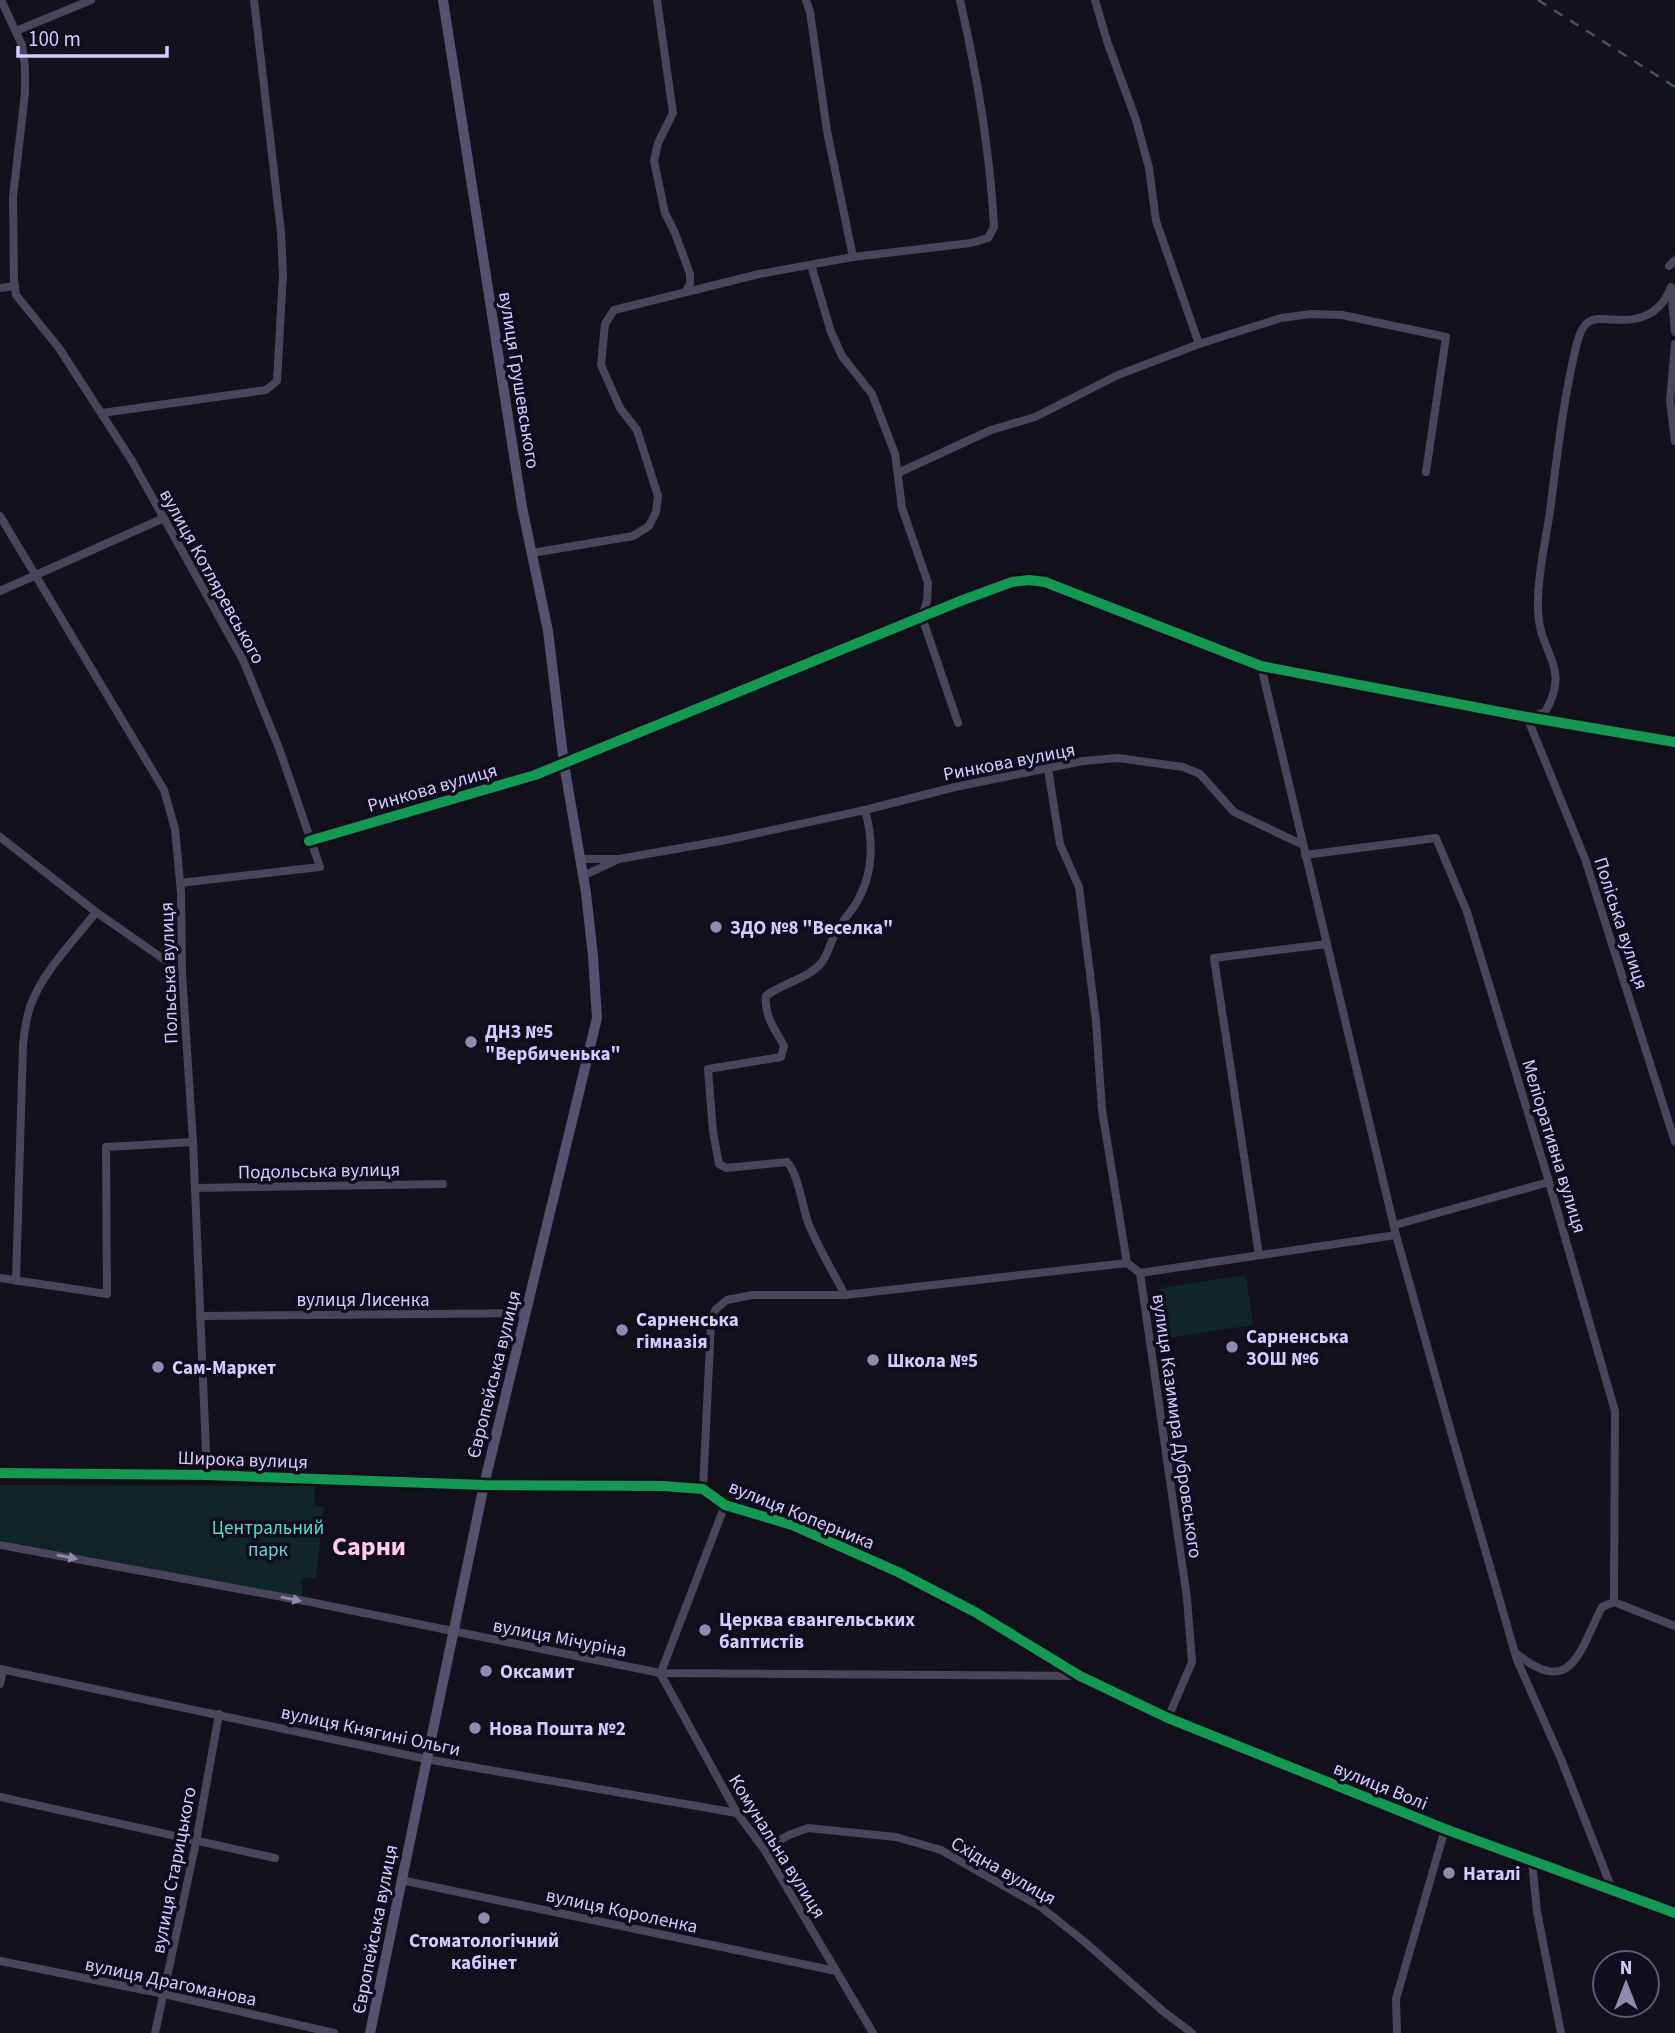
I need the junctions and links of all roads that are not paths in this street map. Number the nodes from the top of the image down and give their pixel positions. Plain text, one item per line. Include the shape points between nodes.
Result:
1 (1, 0) edge
2 (91, 0) edge
3 (254, 0) edge
4 (443, 0) edge
5 (657, 0) edge
6 (806, 0) edge
7 (960, 0) edge
8 (1096, 0) edge
9 (16, 31) junction
10 (853, 257) junction
11 (811, 265) junction
12 (15, 286) junction
13 (0, 288) edge
14 (685, 292) junction
15 (1675, 332) edge
16 (1199, 344) junction
17 (1675, 344) edge
18 (102, 414) junction
19 (1675, 441) edge
20 (1426, 472) dead end
21 (898, 473) junction
22 (0, 516) edge
23 (164, 518) junction
24 (531, 553) junction
25 (34, 575) junction
26 (0, 592) edge
27 (922, 617) junction
28 (1261, 666) junction
29 (1527, 717) junction
30 (958, 723) dead end
31 (1675, 742) edge
32 (564, 764) junction
33 (1048, 769) junction
34 (865, 810) junction
35 (0, 837) edge
36 (309, 841) junction
37 (1301, 844) junction
38 (1305, 855) junction
39 (580, 859) junction
40 (619, 859) junction
41 (583, 876) junction
42 (180, 883) junction
43 (96, 912) junction
44 (1326, 944) junction
45 (182, 972) junction
46 (193, 1142) junction
47 (1675, 1142) edge
48 (1549, 1182) junction
49 (443, 1184) dead end
50 (195, 1188) junction
51 (1395, 1225) junction
52 (1396, 1235) junction
53 (1259, 1255) junction
54 (1127, 1263) junction
55 (1140, 1273) junction
56 (0, 1278) edge
57 (16, 1281) junction
58 (845, 1295) junction
59 (526, 1313) junction
60 (200, 1316) junction
61 (0, 1474) edge
62 (207, 1475) junction
63 (484, 1485) junction
64 (703, 1489) junction
65 (725, 1505) junction
66 (0, 1545) edge
67 (1614, 1602) junction
68 (1675, 1626) edge
69 (454, 1632) junction
70 (1514, 1652) junction
71 (1, 1670) edge
72 (660, 1673) junction
73 (1080, 1676) junction
74 (0, 1684) edge
75 (219, 1714) junction
76 (1168, 1718) junction
77 (426, 1759) junction
78 (0, 1797) edge
79 (737, 1813) junction
80 (1445, 1829) junction
81 (196, 1842) junction
82 (764, 1849) junction
83 (275, 1858) dead end
84 (1532, 1861) junction
85 (401, 1880) junction
86 (1612, 1889) junction
87 (1675, 1913) edge
88 (0, 1961) edge
89 (836, 1971) junction
90 (163, 1994) junction
91 (155, 2033) edge
92 (334, 2033) edge
93 (370, 2033) edge
94 (873, 2033) edge
95 (1192, 2033) edge
96 (1396, 2033) edge
97 (1561, 2033) edge

1 - 9 street, вулиця Котляревського
2 - 9 street
3 - 18 street via 281,232 277,381 266,390
4 - 24 main road, вулиця Грушевського
5 - 14 street via 673,113 654,161 665,213 690,274
6 - 10 street
7 - 10 street via 985,136 994,227 988,238 971,243
8 - 16 street via 1136,120 1156,221
9 - 12 street, вулиця Котляревського via 22,44 25,93 13,197
10 - 11 street
11 - 14 street
11 - 21 street via 831,332 842,356 872,394
12 - 13 street
12 - 18 street, вулиця Котляревського via 16,295 59,348
14 - 24 street via 614,310 602,339 601,365 620,408 637,430 659,496 649,526 633,536
15 - 29 street via 1671,287 1661,307 1651,313 1622,320 1594,319 1581,331 1560,435 1538,588 1540,629 1556,682 1545,712
16 - 20 street via 1281,318 1311,314 1360,318 1446,337
16 - 21 street
17 - 19 street via 1670,401
18 - 23 street, вулиця Котляревського
21 - 27 street via 902,508 928,583
22 - 25 street, Польська вулиця
23 - 25 street
23 - 36 street, вулиця Котляревського via 243,660 279,748
24 - 32 main road, вулиця Грушевського via 548,631
25 - 26 street
25 - 42 street, Польська вулиця via 164,790 175,829
27 - 28 street, Ринкова вулиця via 1012,582 1029,580 1064,589
27 - 30 street
27 - 32 street, Ринкова вулиця
28 - 29 street, Ринкова вулиця
28 - 37 street
29 - 31 street, Ринкова вулиця
29 - 47 street, Поліська вулиця via 1585,859
32 - 36 street, Ринкова вулиця
32 - 39 main road, Європейська вулиця
33 - 34 street, Ринкова вулиця
33 - 37 street, Ринкова вулиця via 1118,758 1183,767 1200,774 1234,812
33 - 54 street via 1060,845 1079,887 1102,1110
34 - 40 street, Ринкова вулиця
34 - 58 street via 871,853 856,903 822,963 766,996 769,1020 784,1046 781,1057 708,1069 719,1164 726,1168 787,1162 794,1170 810,1226
35 - 43 street
36 - 42 street via 320,867
37 - 38 street
38 - 44 street
38 - 48 street, Меліоративна вулиця via 1436,838 1467,912
39 - 40 street
39 - 41 main road, Європейська вулиця
40 - 41 street, Ринкова вулиця
41 - 59 main road, Європейська вулиця via 597,1018
42 - 45 street, Польська вулиця
43 - 45 street
43 - 57 street via 38,989 26,1022
44 - 51 street
44 - 53 street via 1214,958
45 - 46 street, Польська вулиця
46 - 50 street, Польська вулиця
46 - 57 street via 106,1147 107,1294
48 - 51 street
48 - 67 street, Меліоративна вулиця via 1615,1411
49 - 50 street, Подольська вулиця
50 - 60 street, Польська вулиця
51 - 52 street
52 - 53 street
52 - 70 street
53 - 55 street
54 - 55 street, вулиця Казимира Дубровського
54 - 58 street
55 - 76 street, вулиця Казимира Дубровського via 1188,1598 1192,1662
56 - 57 street
58 - 64 street via 752,1295 727,1300 716,1309 711,1322
59 - 60 street, вулиця Лисенка
59 - 63 main road, Європейська вулиця
60 - 62 street, Польська вулиця
61 - 62 street, Широка вулиця
62 - 63 street, Широка вулиця
63 - 64 street, вулиця Коперника
63 - 69 main road, Європейська вулиця
64 - 65 street, вулиця Коперника
65 - 72 street
65 - 73 street, вулиця Коперника via 792,1525 898,1572
66 -> 69 street
67 - 68 street
67 - 70 street via 1602,1607 1572,1666 1560,1671 1540,1669
69 - 72 street, вулиця Мічуріна
69 - 77 main road, Європейська вулиця
70 - 86 street
71 - 74 street
71 - 75 street, вулиця Княгині Ольги
72 - 73 street, вулиця Мічуріна
72 - 79 street, Комунальна вулиця
73 - 76 street, вулиця Волі
75 - 77 street, вулиця Княгині Ольги
75 - 81 street, вулиця Старицького
76 - 80 street, вулиця Волі
77 - 79 street, вулиця Княгині Ольги
77 - 85 main road, Європейська вулиця
78 - 81 street
79 - 82 street, Комунальна вулиця
80 - 84 street, вулиця Волі
80 - 96 street via 1396,1999
81 - 83 street
81 - 90 street, вулиця Старицького
82 - 89 street, Комунальна вулиця
82 - 95 street, Східна вулиця via 808,1828 896,1837 941,1850 1041,1907
84 - 86 street, вулиця Волі
84 - 97 street via 1537,1912
85 - 89 street, вулиця Короленка
85 - 93 main road, Європейська вулиця
86 - 87 street, вулиця Волі
88 - 90 street, вулиця Драгоманова
89 - 94 street, Комунальна вулиця
90 - 91 street, вулиця Старицького
90 - 92 street, вулиця Драгоманова

